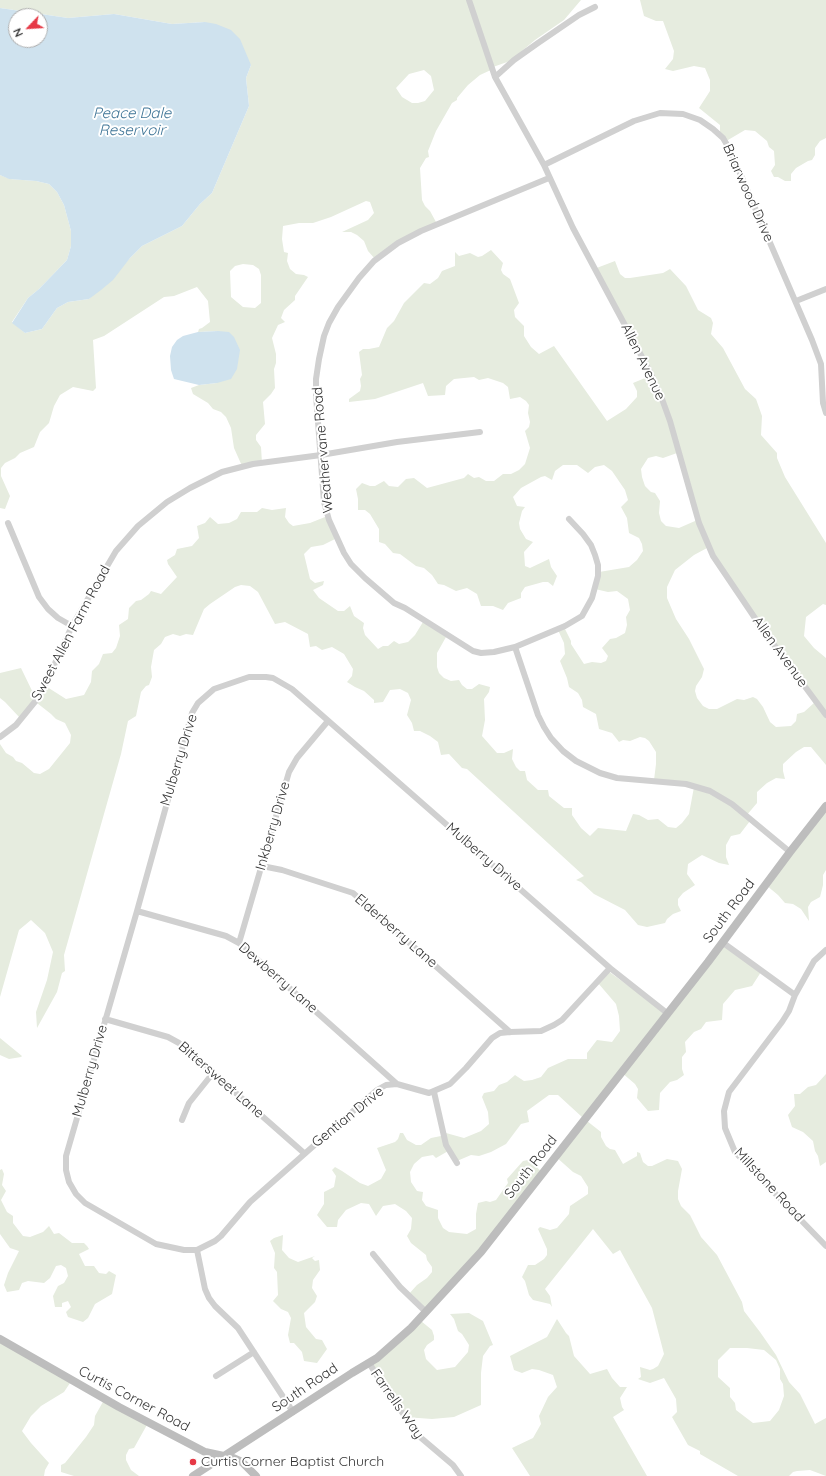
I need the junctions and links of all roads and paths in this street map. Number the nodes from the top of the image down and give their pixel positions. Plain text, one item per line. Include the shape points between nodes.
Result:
1 (469, 0) edge
2 (595, 7) dead end
3 (495, 77) junction
4 (544, 165) junction
5 (549, 178) junction
6 (826, 289) edge
7 (796, 301) junction
8 (826, 413) edge
9 (480, 432) dead end
10 (321, 455) junction
11 (570, 519) dead end
12 (8, 523) dead end
13 (72, 626) junction
14 (514, 647) junction
15 (826, 715) edge
16 (328, 721) junction
17 (0, 737) edge
18 (826, 806) edge
19 (790, 852) junction
20 (262, 866) junction
21 (137, 911) junction
22 (722, 942) junction
23 (239, 943) junction
24 (826, 950) edge
25 (610, 968) junction
26 (794, 995) junction
27 (667, 1013) junction
28 (105, 1019) junction
29 (510, 1032) junction
30 (213, 1073) junction
31 (397, 1084) junction
32 (434, 1092) junction
33 (182, 1120) dead end
34 (304, 1153) junction
35 (457, 1163) dead end
36 (826, 1246) edge
37 (197, 1250) junction
38 (373, 1254) dead end
39 (426, 1312) junction
40 (0, 1340) edge
41 (254, 1352) junction
42 (369, 1363) junction
43 (216, 1376) dead end
44 (293, 1412) junction
45 (222, 1456) junction
46 (193, 1476) edge
47 (256, 1476) edge
48 (461, 1476) edge

1 - 3 street, Allen Avenue
2 - 3 street via 538,43
3 - 4 street, Allen Avenue
4 - 5 street, Allen Avenue
4 - 7 street, Briarwood Drive via 634,121 660,113 683,114 700,120 723,138 730,150
5 - 10 street, Weathervane Road via 421,231 386,250 366,269 338,307 324,336 316,386
5 - 15 street, Allen Avenue via 662,399 699,523 713,556 763,630
6 - 7 street
7 - 8 street, Briarwood Drive via 820,364
9 - 10 street, Sweet Allen Farm Road
10 - 13 street, Sweet Allen Farm Road via 234,468 167,502 138,526 116,551
10 - 14 street, Weathervane Road via 324,502 328,520 351,564 365,578 394,603 473,651 494,652
11 - 14 street, Weathervane Road via 583,534 595,555 598,570 592,598 577,620
12 - 13 street via 48,609
13 - 17 street, Sweet Allen Farm Road via 38,698 16,724
14 - 19 street via 544,727 563,751 576,761 600,773 618,778 686,784 710,791 732,804
16 - 20 street, Inkberry Drive via 289,772
16 - 21 street, Mulberry Drive via 292,689 266,677 249,677 214,689 198,703 188,724
16 - 25 street, Mulberry Drive
18 - 19 street, South Road
19 - 22 street, South Road
20 - 23 street, Inkberry Drive
20 - 29 street, Elderberry Lane via 353,893
21 - 23 street, Dewberry Lane via 226,936
21 - 28 street, Mulberry Drive
22 - 26 street
22 - 27 street, South Road
23 - 31 street, Dewberry Lane
24 - 26 street, Millstone Road via 814,961
25 - 27 street, Mulberry Drive
25 - 29 street via 566,1016 554,1025 541,1031
26 - 36 street, Millstone Road via 782,1022 729,1092 724,1123 735,1152
27 - 39 street, South Road via 481,1252
28 - 30 street, Bittersweet Lane via 168,1037 179,1043
28 - 37 street, Mulberry Drive via 66,1156 69,1182 85,1203 156,1244
29 - 32 street via 500,1033 492,1038 457,1078
30 - 33 street via 189,1104
30 - 34 street, Bittersweet Lane
31 - 32 street, Gentian Drive via 429,1093
31 - 34 street, Gentian Drive via 386,1085 377,1090
32 - 35 street via 446,1145
34 - 37 street, Gentian Drive via 250,1202 221,1236
37 - 41 street via 209,1298 238,1328
38 - 39 street via 400,1287
39 - 42 street, South Road via 403,1337
40 - 45 street, Curtis Corner Road via 205,1452
41 - 43 street
41 - 44 street
42 - 44 street, South Road
42 - 48 street, Farrells Way via 420,1436 453,1465
44 - 45 street, South Road
45 - 46 street, South Road
45 - 47 street, Curtis Corner Road via 242,1462

